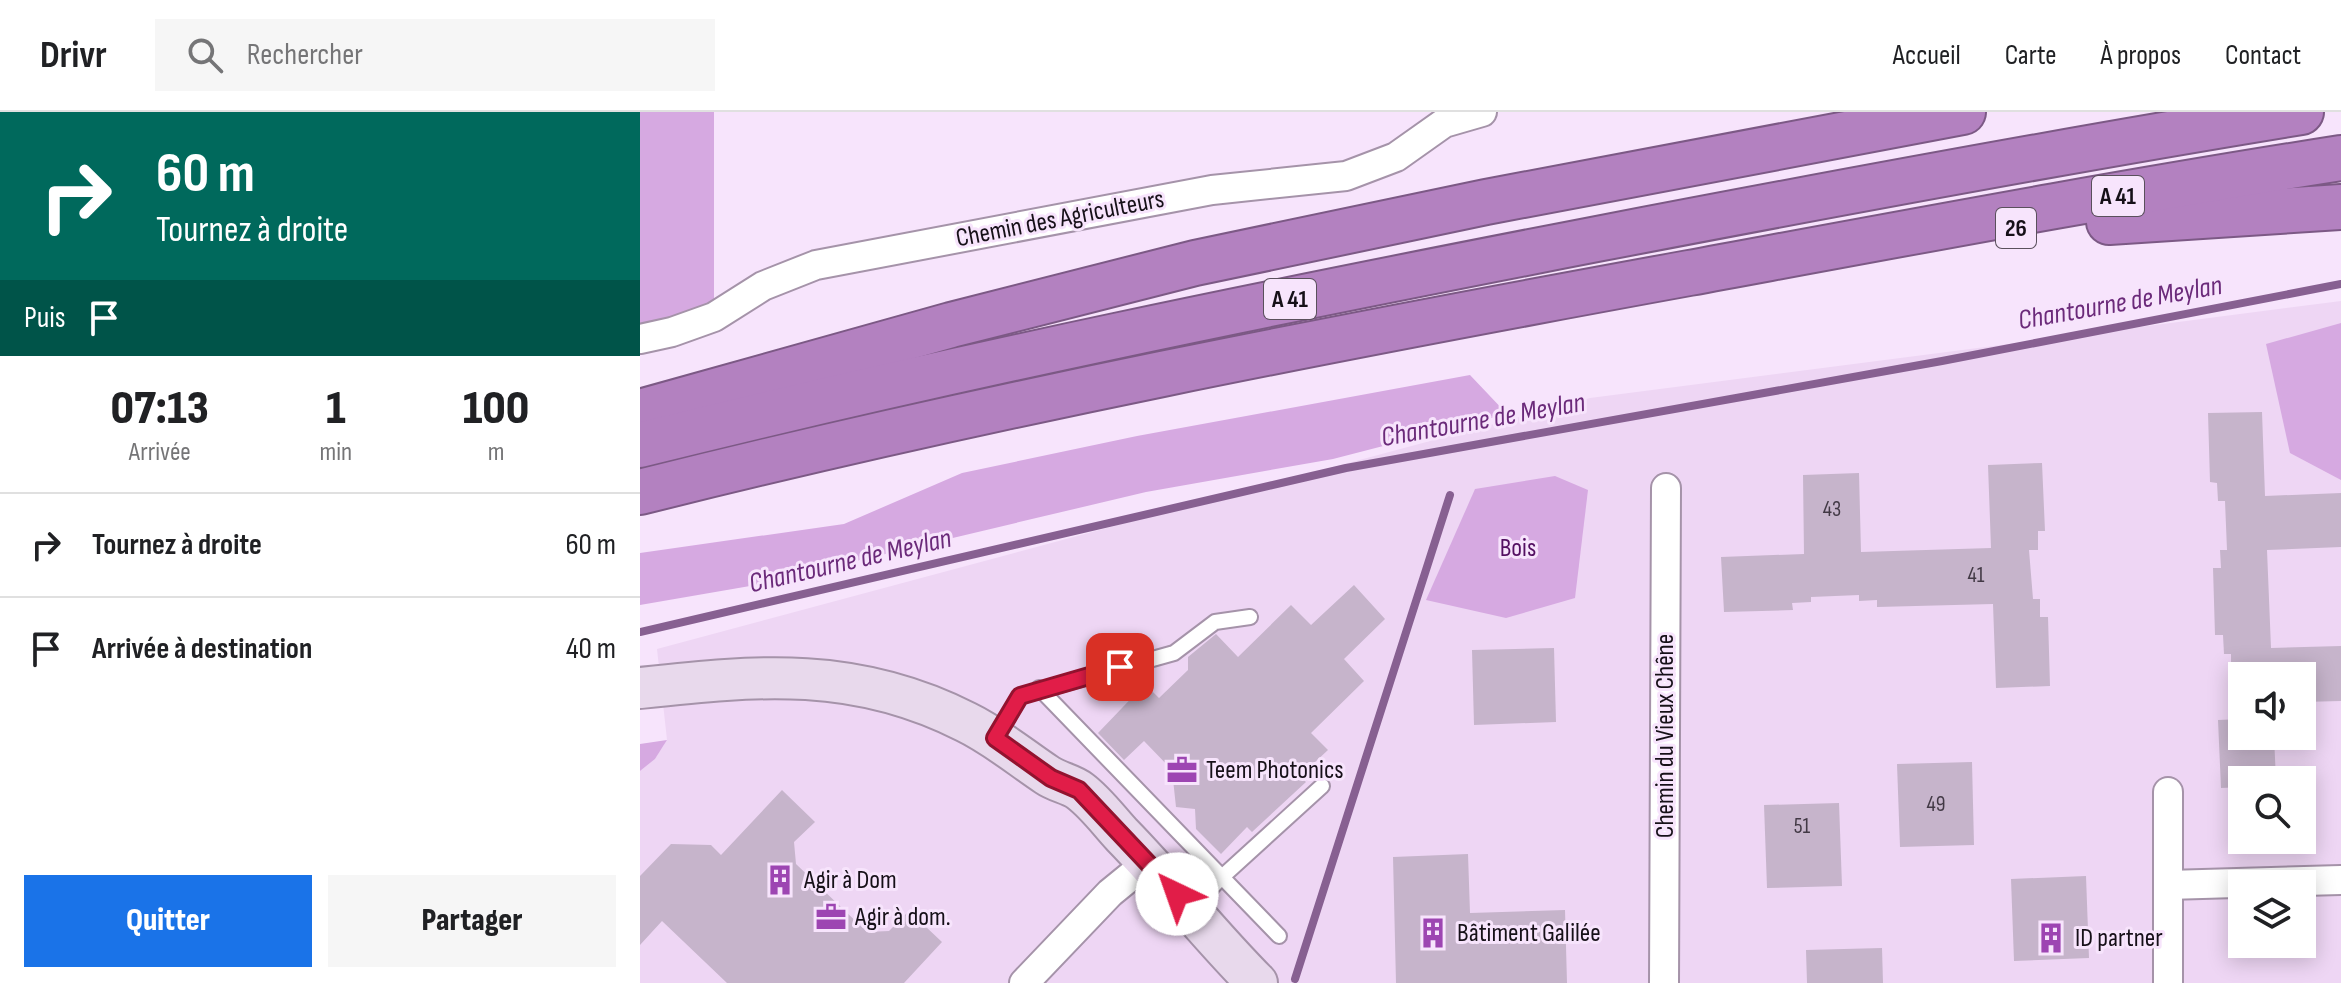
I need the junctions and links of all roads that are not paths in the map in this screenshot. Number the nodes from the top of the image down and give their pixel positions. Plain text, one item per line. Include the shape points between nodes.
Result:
1 (1482, 112) edge
2 (1963, 112) edge
3 (2301, 112) edge
4 (1917, 118) edge
5 (2341, 158) edge
6 (2341, 207) edge
7 (1895, 235) junction
8 (640, 339) edge
9 (640, 412) edge
10 (640, 445) edge
11 (1666, 488) dead end
12 (640, 492) edge
13 (1250, 617) dead end
14 (640, 688) edge
15 (1039, 688) junction
16 (995, 738) junction
17 (1322, 786) dead end
18 (2168, 792) dead end
19 (1140, 869) junction
20 (1222, 877) junction
21 (2341, 880) edge
22 (2168, 885) junction
23 (1191, 910) junction
24 (1279, 936) dead end
25 (1024, 983) edge
26 (1227, 983) edge
27 (1257, 983) edge
28 (1664, 983) edge
29 (2168, 983) edge

1 - 8 street, Chemin des Agriculteurs via 1444,123 1396,157 1346,176 1212,190 816,265 763,286 714,317
2 - 4 highway
3 - 10 highway, A 41 via 1366,284 953,371
4 - 9 highway via 1195,263
5 - 7 highway, A 41
6 - 7 highway, 26
7 - 12 highway, A 41 via 1098,388
11 - 28 street, Chemin du Vieux Chêne
13 - 15 lane via 1215,622 1174,653
14 - 16 main road via 753,677 836,681 909,697
15 - 16 lane via 1020,696
15 - 20 lane
16 - 19 main road via 1051,778 1067,806
17 - 20 lane
18 - 22 street
19 - 23 main road
19 - 25 street
19 - 26 main road
20 - 23 lane
20 - 24 lane
21 - 22 street
22 - 29 street
23 - 27 main road

